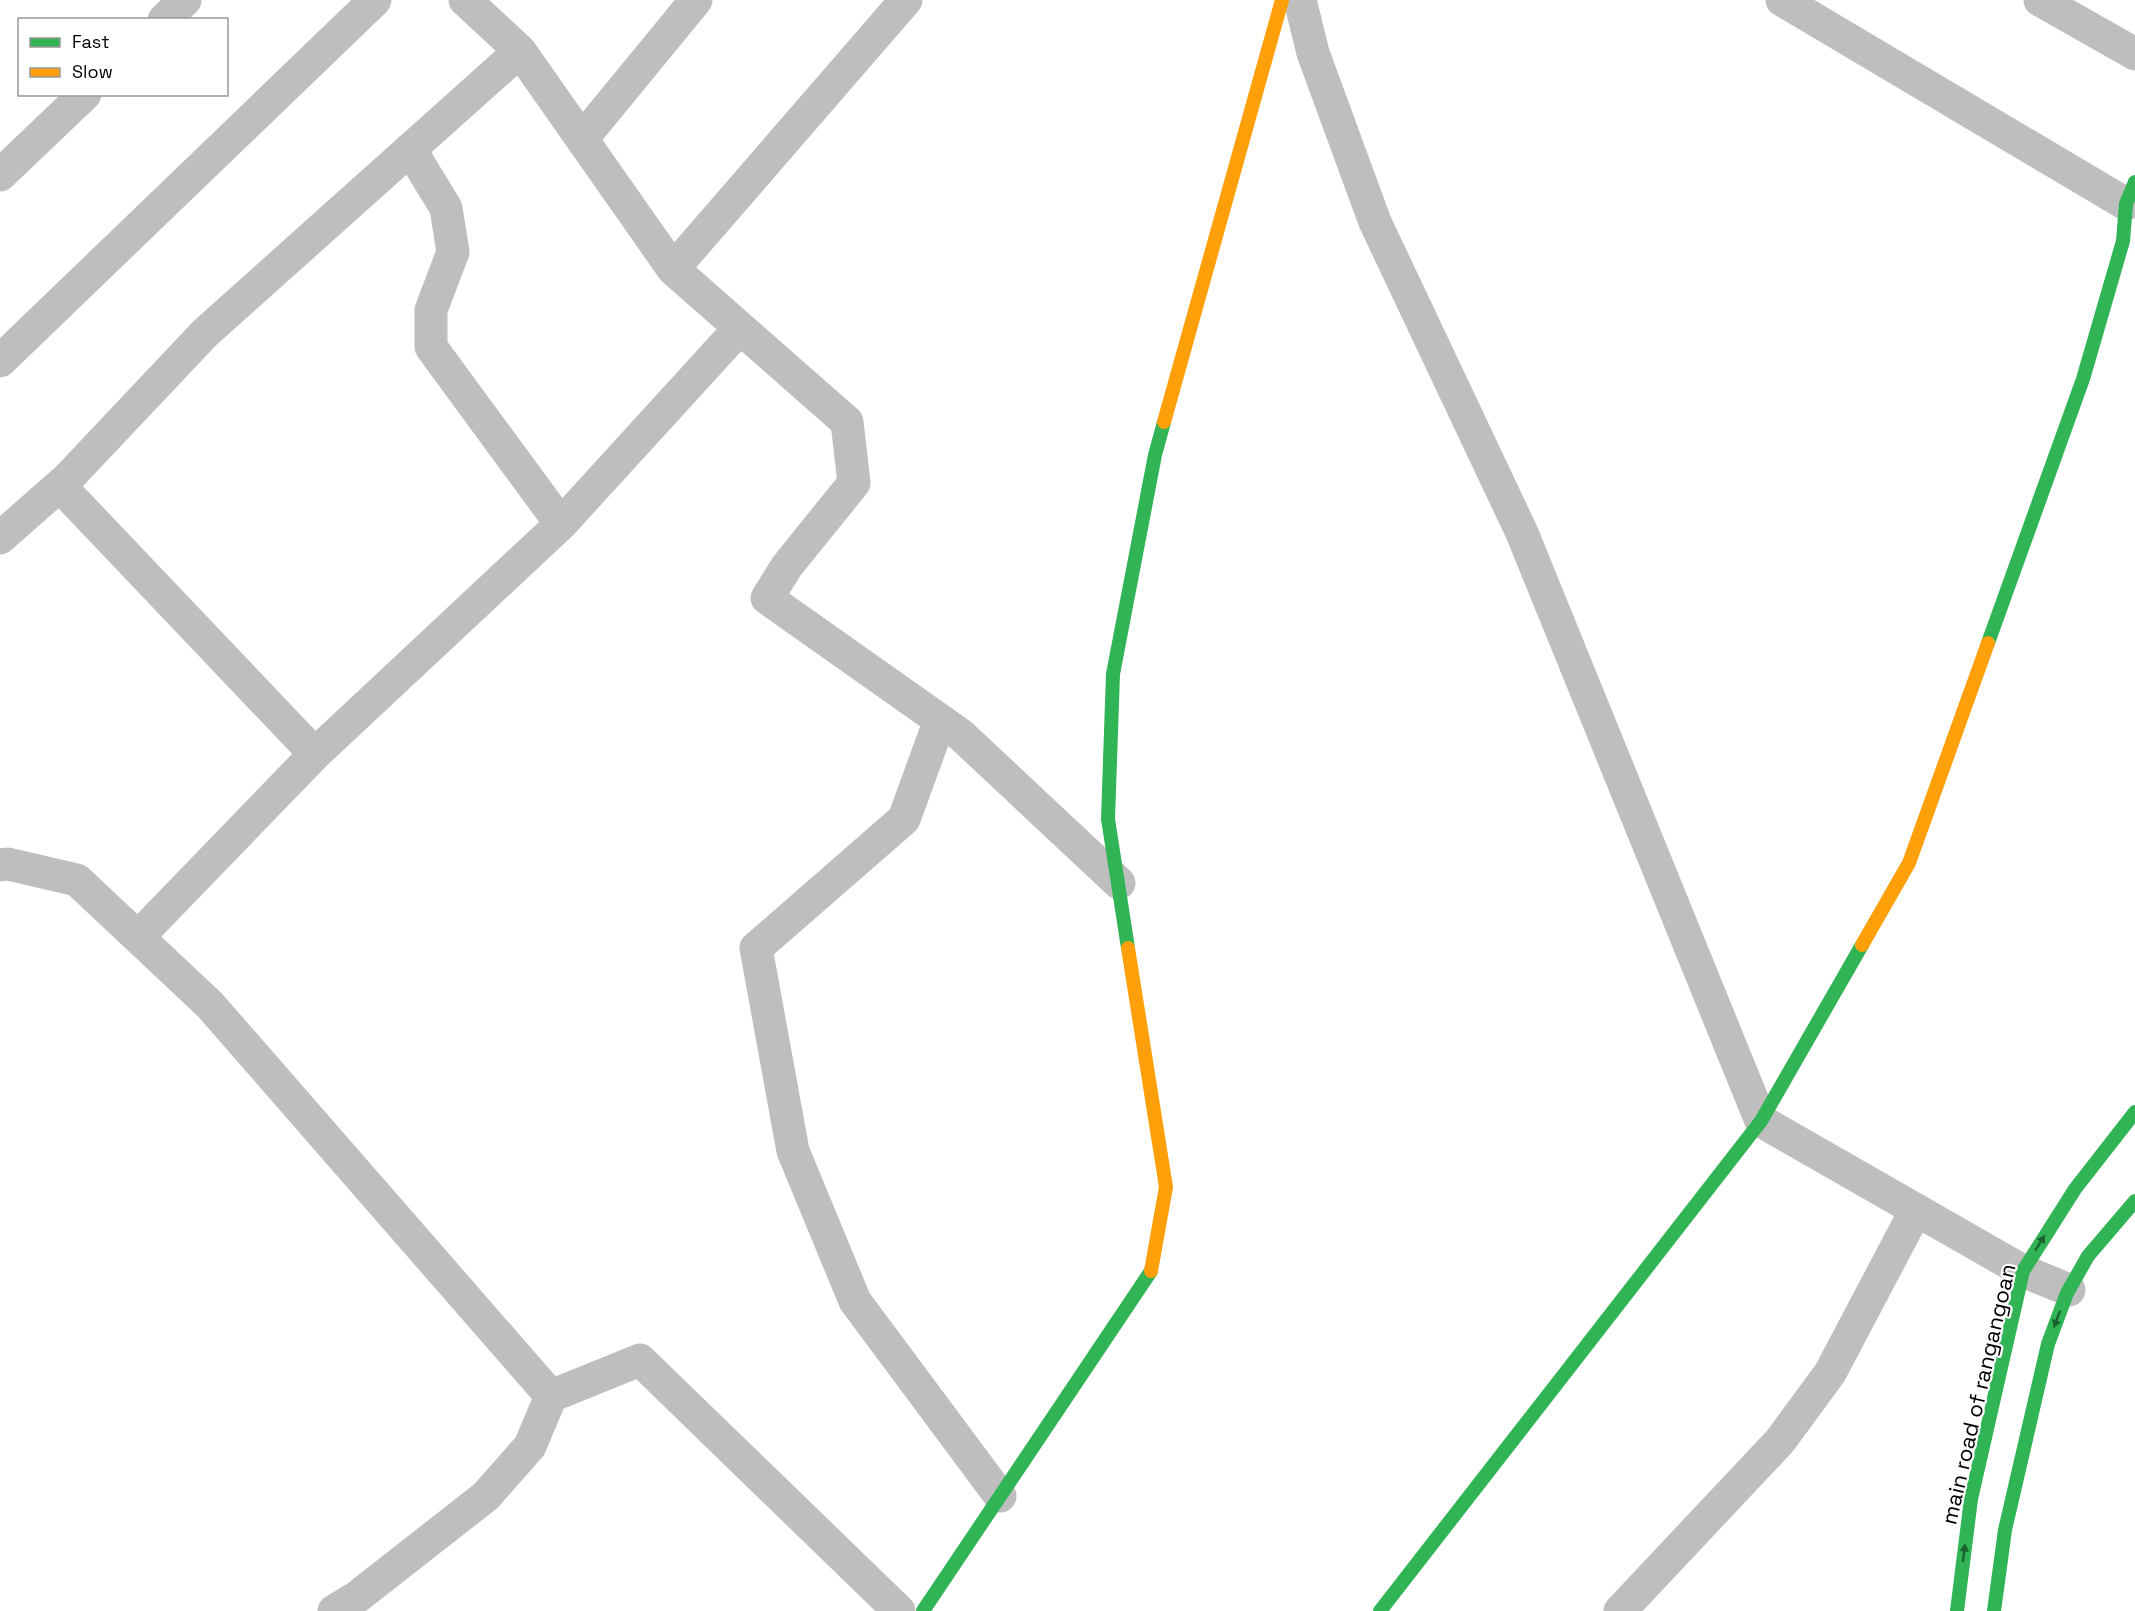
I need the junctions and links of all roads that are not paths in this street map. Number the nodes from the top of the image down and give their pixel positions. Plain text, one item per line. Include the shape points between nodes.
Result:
1 (185, 0) edge
2 (375, 0) edge
3 (465, 0) edge
4 (696, 0) edge
5 (906, 0) edge
6 (1782, 0) edge
7 (2040, 0) edge
8 (1283, 3) edge
9 (167, 18) edge
10 (520, 51) junction
11 (2135, 54) edge
12 (83, 96) edge
13 (582, 139) junction
14 (410, 149) junction
15 (0, 175) edge
16 (2130, 193) edge
17 (2129, 245) edge
18 (673, 269) junction
19 (740, 328) junction
20 (0, 361) edge
21 (60, 486) junction
22 (561, 524) junction
23 (0, 538) edge
24 (940, 720) junction
25 (315, 754) junction
26 (0, 865) edge
27 (1119, 883) junction
28 (138, 938) junction
29 (2135, 1112) edge
30 (1761, 1121) junction
31 (2135, 1201) edge
32 (1916, 1210) junction
33 (2023, 1271) junction
34 (2069, 1290) junction
35 (551, 1396) junction
36 (1000, 1496) junction
37 (334, 1611) edge
38 (899, 1611) edge
39 (923, 1611) edge
40 (1380, 1611) edge
41 (1620, 1611) edge
42 (1957, 1611) edge
43 (1994, 1611) edge

1 - 9 street
2 - 20 street
3 - 10 street
4 - 13 street
5 - 18 street
6 - 16 street
7 - 11 street
8 - 27 street via 1155,455 1113,674 1108,819
8 - 30 street via 1312,53 1375,222 1522,533
10 - 13 street
10 - 14 street
12 - 15 street
13 - 18 street
14 - 21 street via 205,333
14 - 22 street via 446,208 453,252 431,310 431,347
16 - 17 street
17 - 30 street via 1909,863
18 - 19 street
19 - 22 street
19 - 24 street via 847,422 855,483 787,566 767,598
21 - 23 street
21 - 25 street
22 - 25 street
24 - 27 street via 961,735
24 - 36 street via 904,819 756,948 793,1151 855,1301
25 - 28 street
26 - 28 street via 77,880
27 - 36 street via 1166,1187 1153,1269
28 - 35 street via 210,1005
33 -> 29 street, main road of rangangoan via 2075,1188
30 - 32 street
30 - 40 street
31 - 34 street via 2088,1256
32 - 33 street
32 - 41 street via 1823,1382 1780,1441
33 - 34 street
42 -> 33 street, main road of rangangoan via 1971,1499
34 -> 43 street via 2048,1344 2005,1530
35 - 37 street via 530,1446 486,1497
35 - 38 street via 640,1360
36 - 39 street

